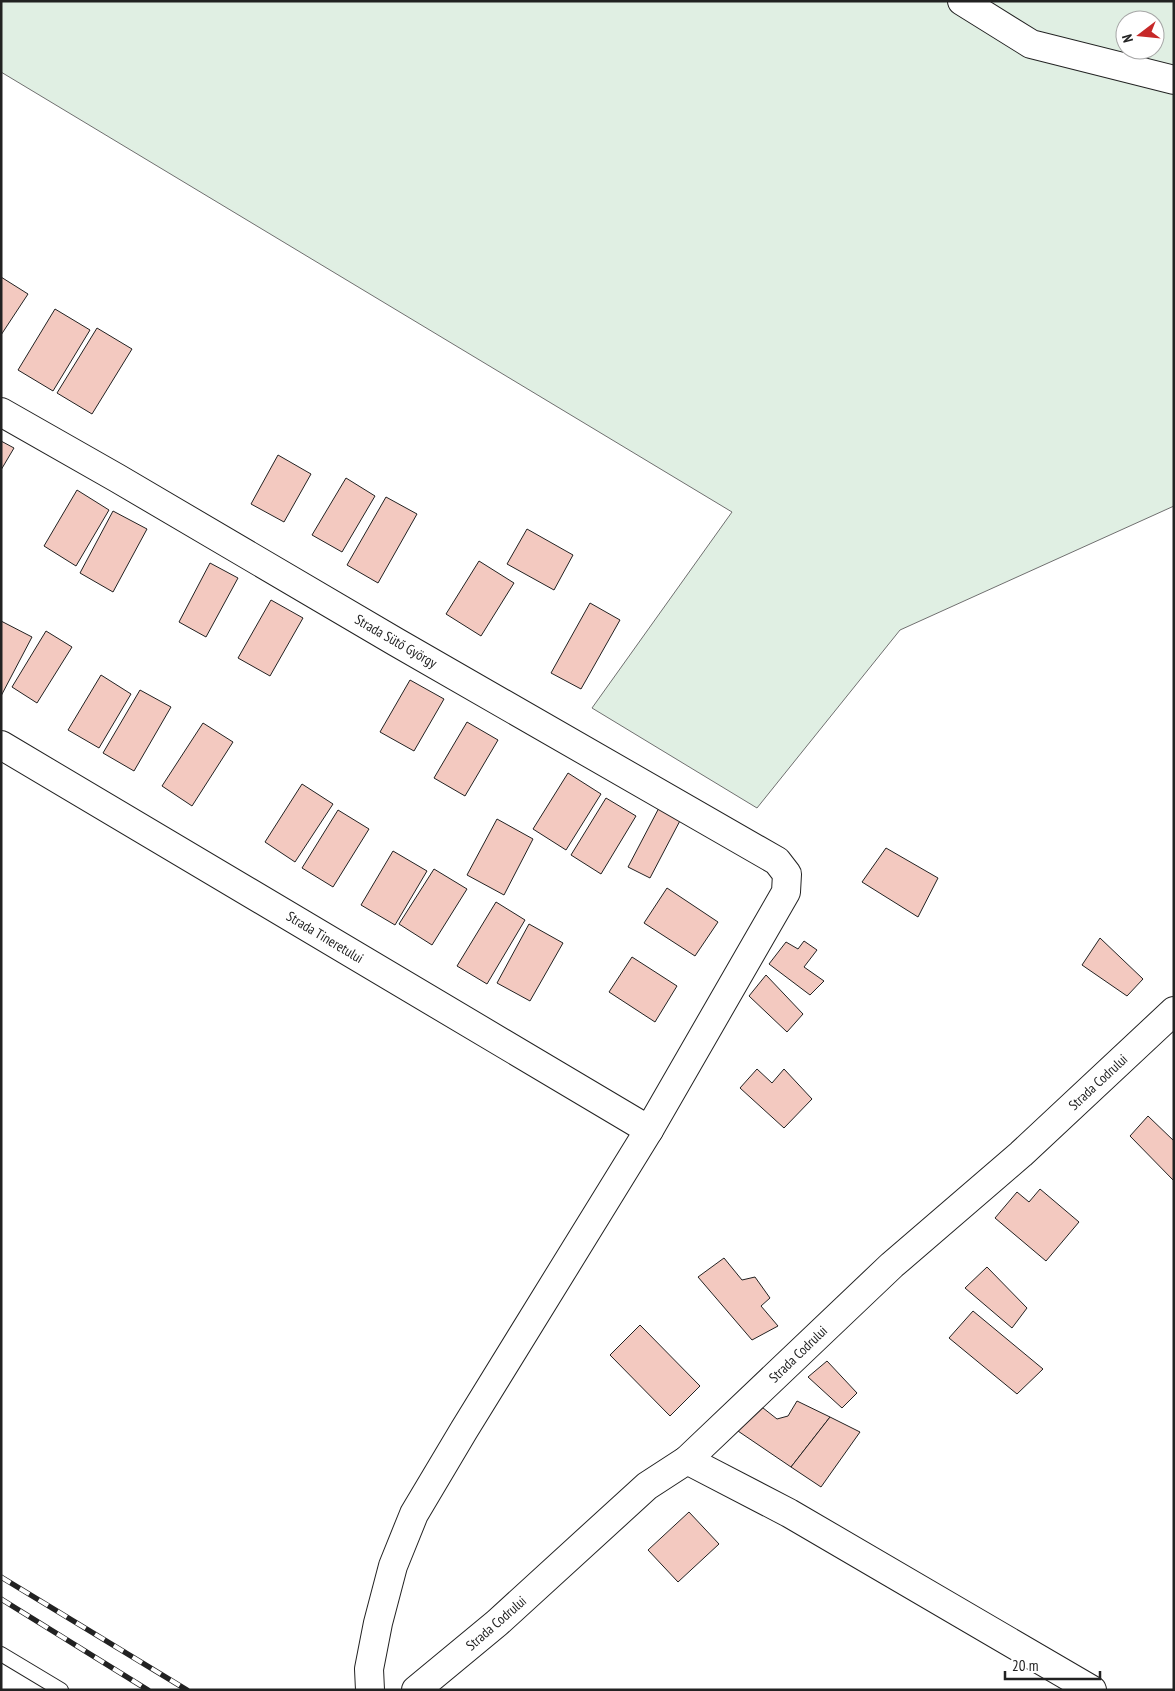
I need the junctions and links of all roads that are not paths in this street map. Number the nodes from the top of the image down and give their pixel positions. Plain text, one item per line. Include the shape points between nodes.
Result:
1 (962, 1) edge
2 (1174, 80) edge
3 (1, 412) edge
4 (1, 745) edge
5 (1174, 1011) edge
6 (649, 1130) junction
7 (687, 1460) junction
8 (1, 1654) edge
9 (61, 1690) edge
10 (370, 1690) edge
11 (416, 1690) edge
12 (1092, 1690) edge

1 - 2 street via 1031,44
3 - 6 street, Strada Sütő György via 777,861 787,874 786,892
4 - 6 street, Strada Tineretului
5 - 7 street, Strada Codrului via 1021,1154 892,1264
6 - 10 street via 414,1514 393,1566 378,1624 369,1669
7 - 11 street, Strada Codrului via 647,1486 497,1623
7 - 12 street via 789,1513
8 - 9 lane

